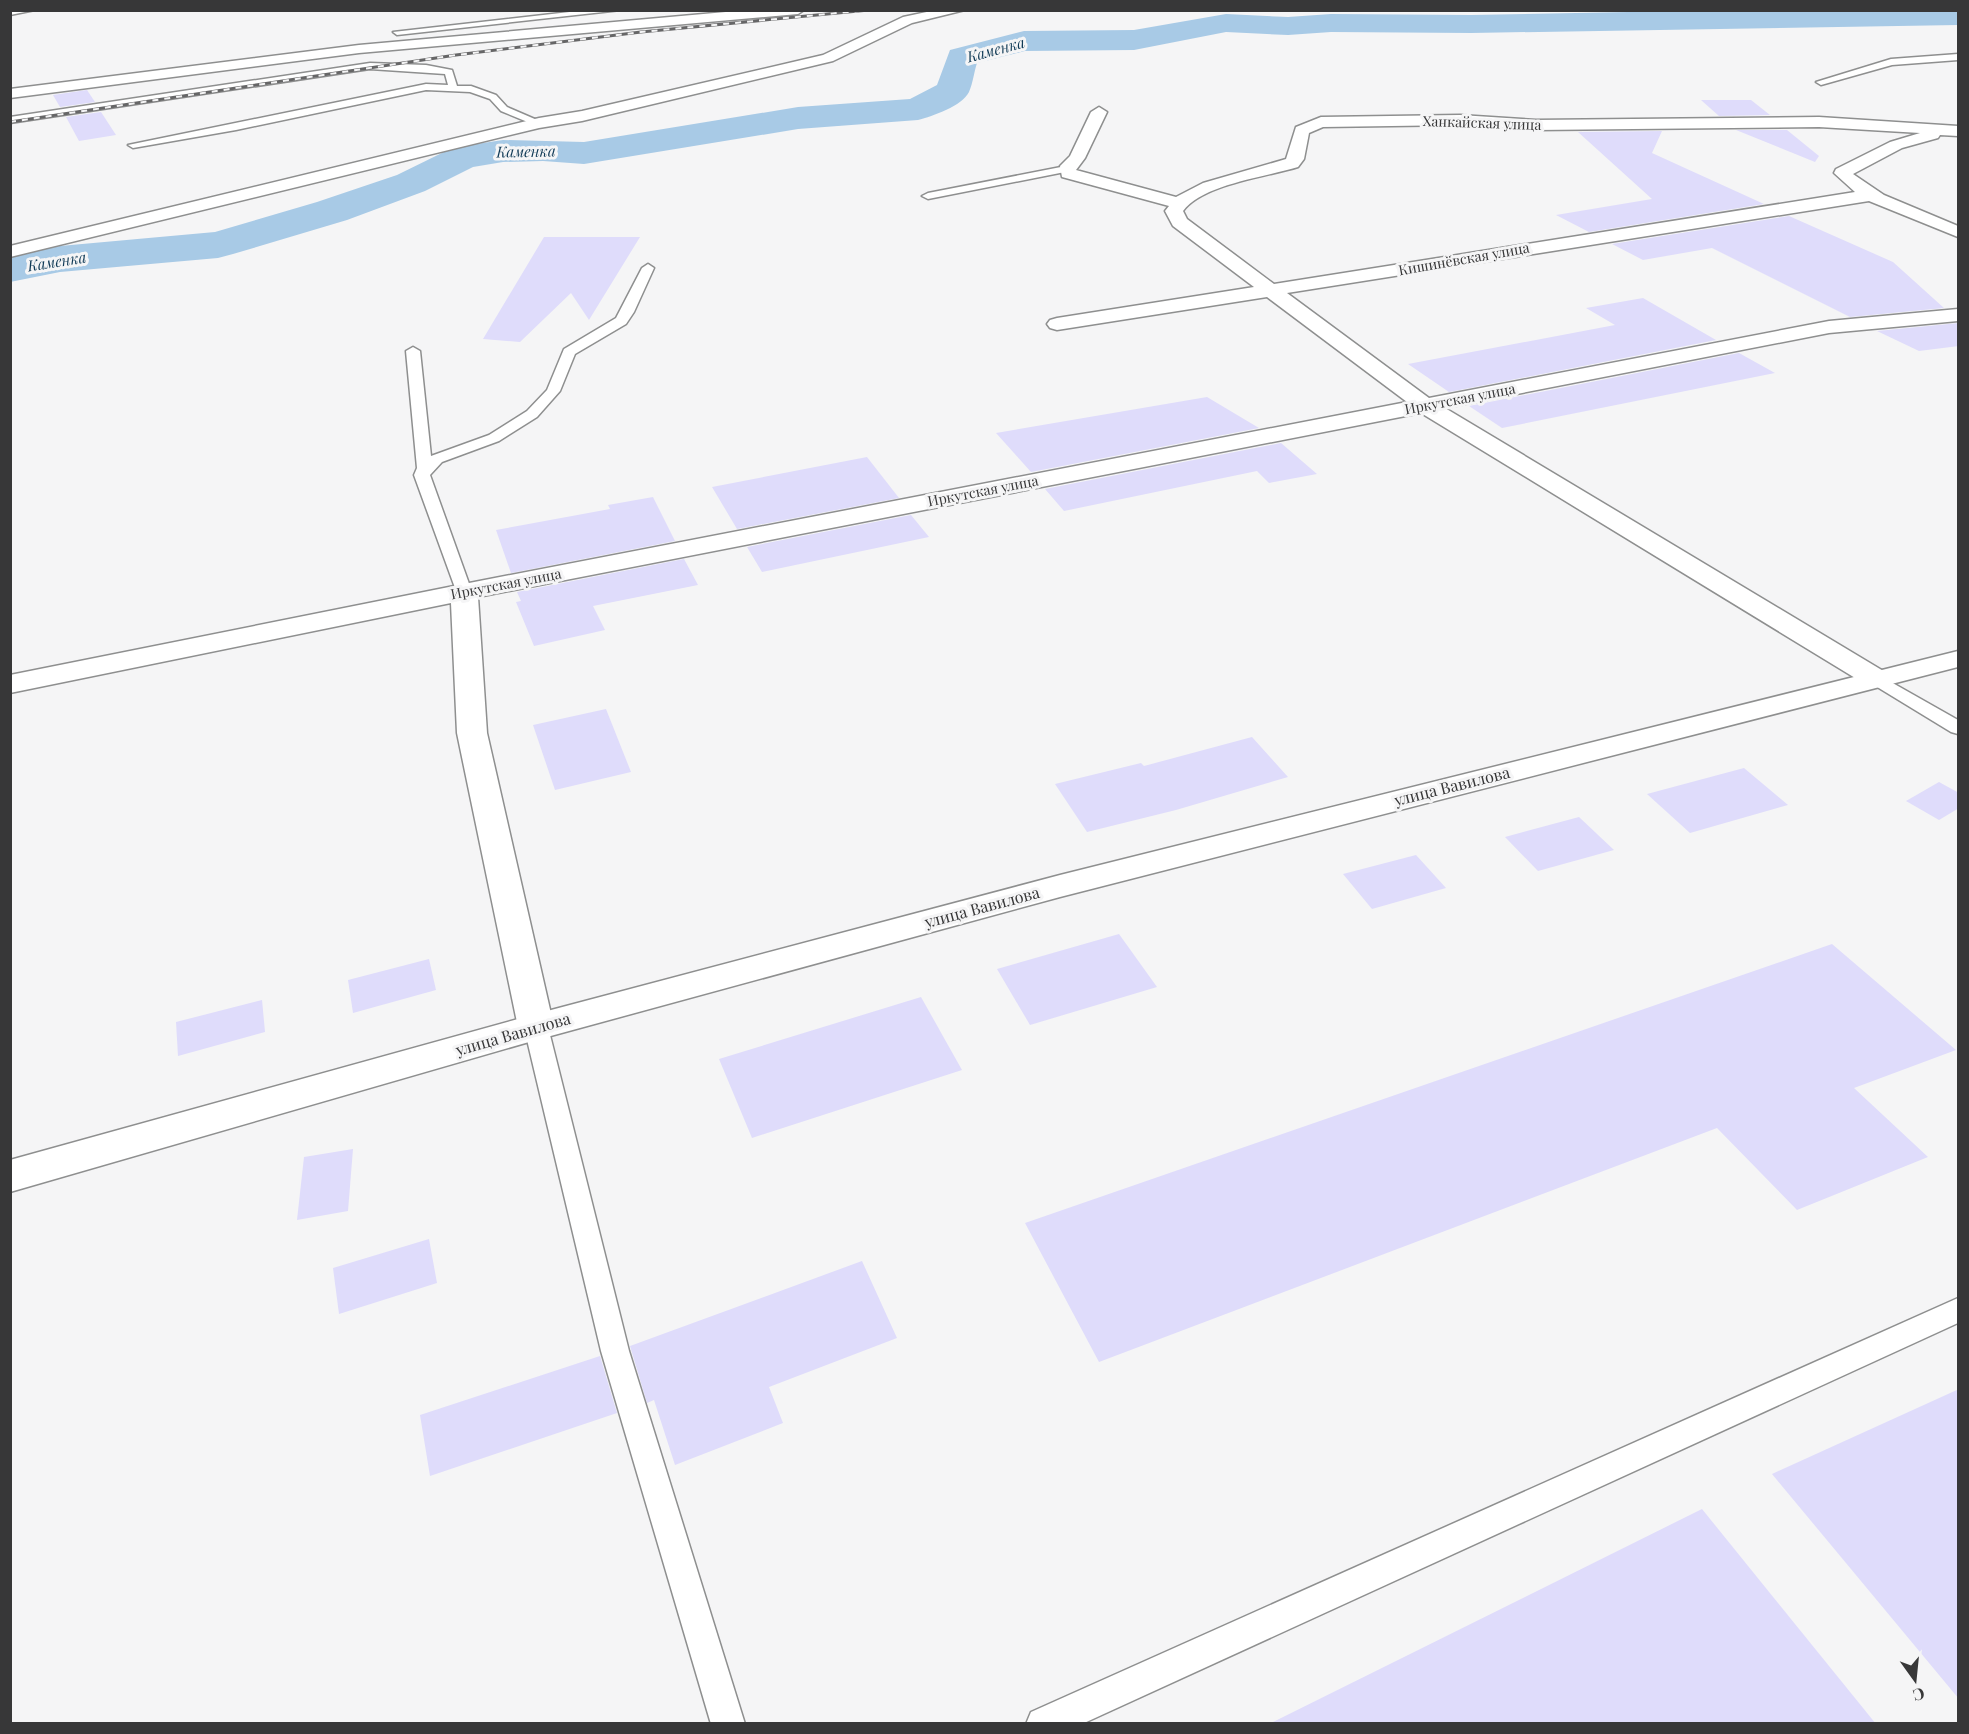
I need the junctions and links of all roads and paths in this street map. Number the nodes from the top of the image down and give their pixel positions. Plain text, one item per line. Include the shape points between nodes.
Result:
1 (31, 10) edge
2 (616, 10) edge
3 (798, 10) edge
4 (959, 10) edge
5 (10, 13) edge
6 (397, 32) dead end
7 (1959, 57) edge
8 (1821, 82) dead end
9 (453, 87) junction
10 (10, 94) edge
11 (1100, 112) dead end
12 (10, 120) edge
13 (539, 123) junction
14 (1955, 131) edge
15 (133, 145) dead end
16 (1066, 169) junction
17 (1871, 195) junction
18 (928, 196) dead end
19 (1177, 203) junction
20 (1959, 232) edge
21 (10, 252) edge
22 (648, 268) dead end
23 (1270, 292) junction
24 (1959, 315) edge
25 (1057, 324) dead end
26 (413, 351) dead end
27 (1426, 406) junction
28 (425, 468) junction
29 (464, 592) junction
30 (1959, 659) edge
31 (1875, 678) junction
32 (10, 684) edge
33 (1959, 728) edge
34 (536, 1027) junction
35 (10, 1176) edge
36 (1959, 1310) edge
37 (728, 1724) edge
38 (1043, 1724) edge

1 - 5 lane
2 - 6 lane
3 - 10 street via 347,50
4 - 13 street via 908,20 828,58
7 - 8 lane via 1891,62
9 - 12 lane via 449,72 370,66
9 - 13 lane via 493,97 504,109
9 - 15 lane via 394,92
11 - 16 street via 1077,158
13 - 21 street
14 - 17 street via 1896,145 1842,173
14 - 19 street, Ханкайская улица via 1819,122 1536,125 1460,120 1330,121 1302,130 1292,163 1203,190
16 - 18 lane
16 - 19 street via 1075,177
17 - 20 street
17 - 23 street, Кишинёвская улица
19 - 23 street via 1174,211 1179,222
22 - 28 lane via 621,321 569,352 553,391 532,414 494,438 437,459
23 - 25 street, Кишинёвская улица
23 - 27 street
24 - 27 street, Иркутская улица via 1829,327
26 - 28 lane
27 - 29 street, Иркутская улица
27 - 31 street
28 - 29 lane via 422,475
29 - 32 street, Иркутская улица
29 - 34 street via 472,733
30 - 31 street, улица Вавилова
31 - 33 lane
31 - 34 street, улица Вавилова via 1071,883
34 - 35 street, улица Вавилова
34 - 37 lane via 615,1351
36 - 38 lane

